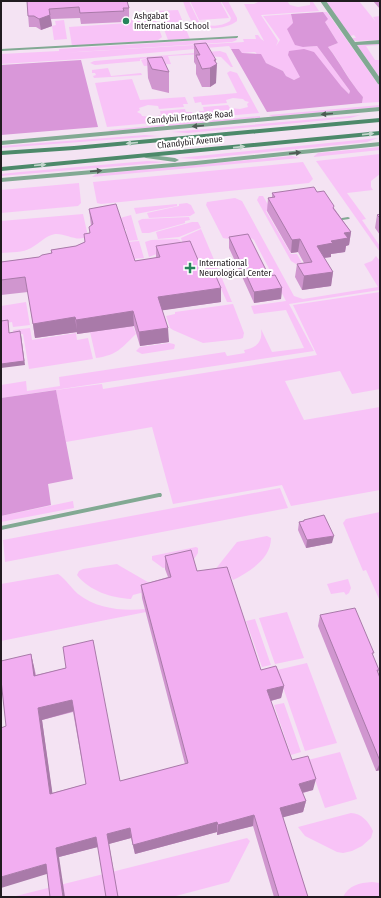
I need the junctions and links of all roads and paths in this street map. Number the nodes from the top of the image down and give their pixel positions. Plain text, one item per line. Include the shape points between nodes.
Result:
1 (322, 1) edge
2 (237, 37) dead end
3 (380, 42) edge
4 (353, 44) junction
5 (1, 50) edge
6 (380, 83) edge
7 (380, 110) edge
8 (380, 120) edge
9 (358, 122) junction
10 (144, 131) junction
11 (380, 133) edge
12 (196, 137) junction
13 (1, 143) edge
14 (379, 144) edge
15 (1, 154) edge
16 (146, 156) junction
17 (196, 163) junction
18 (1, 169) edge
19 (1, 180) edge
20 (348, 218) dead end
21 (335, 220) edge
22 (159, 495) dead end
23 (1, 528) edge

1 - 4 street
2 - 5 lane
3 - 4 street
4 - 6 street
7 - 9 street
7 -> 10 street, Candybil Frontage Road
8 - 9 main road, Chandybil Avenue
9 - 12 main road, Chandybil Avenue
10 - 12 street
10 - 13 street, Candybil Frontage Road
16 -> 11 main road, Chandybil Avenue
12 -> 15 main road, Chandybil Avenue
17 -> 14 street
16 - 17 street
18 -> 16 main road, Chandybil Avenue
19 -> 17 street
20 - 21 lane
22 - 23 lane

